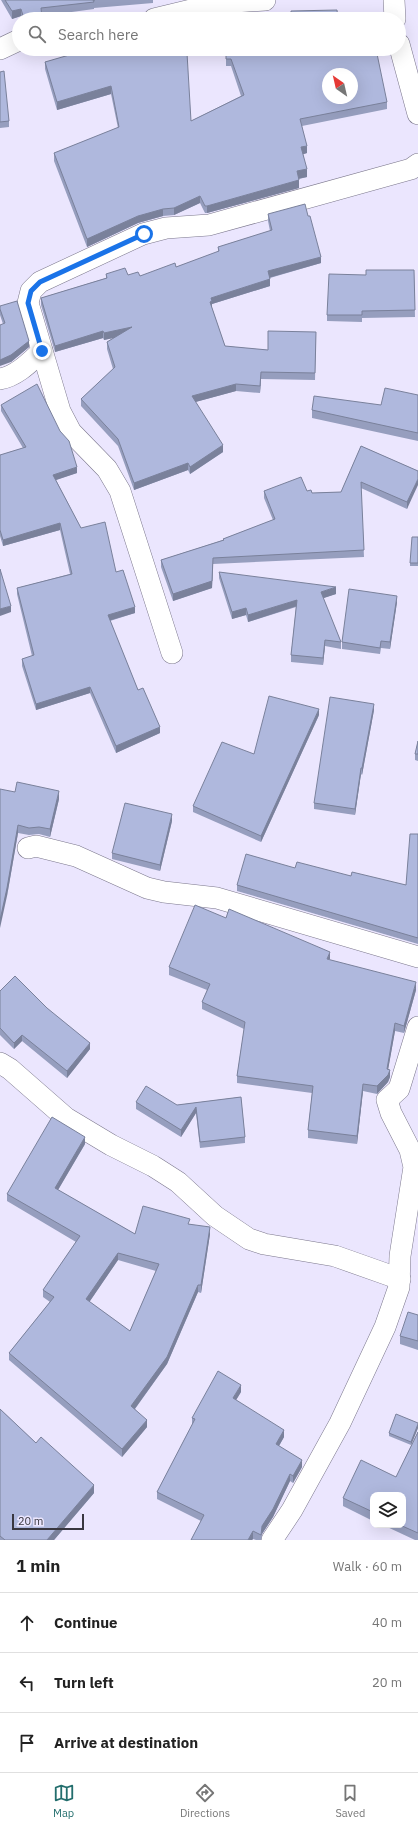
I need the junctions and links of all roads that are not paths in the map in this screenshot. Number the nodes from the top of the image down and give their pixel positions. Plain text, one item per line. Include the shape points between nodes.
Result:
1 (265, 0) edge
2 (394, 0) edge
3 (183, 12) edge
4 (395, 12) edge
5 (12, 43) edge
6 (0, 49) edge
7 (402, 56) edge
8 (418, 114) edge
9 (418, 164) edge
10 (42, 351) junction
11 (0, 379) edge
12 (172, 653) dead end
13 (28, 848) dead end
14 (418, 957) edge
15 (418, 1027) edge
16 (0, 1063) edge
17 (400, 1278) junction
18 (272, 1540) edge

1 - 3 street via 220,3
2 - 4 street
5 - 6 street
7 - 8 street
9 - 10 street via 411,169 209,225 166,228 144,234 40,282 31,291 28,303
10 - 11 street via 20,370
10 - 12 street via 60,411 71,432 107,469 120,491
13 - 14 street via 36,846 76,856 146,888 217,898
15 - 17 street via 399,1089 387,1100 410,1150 414,1167 400,1256
16 - 17 street via 66,1118 178,1182 215,1216 249,1239 335,1256
17 - 18 street via 385,1327 340,1423 292,1510

